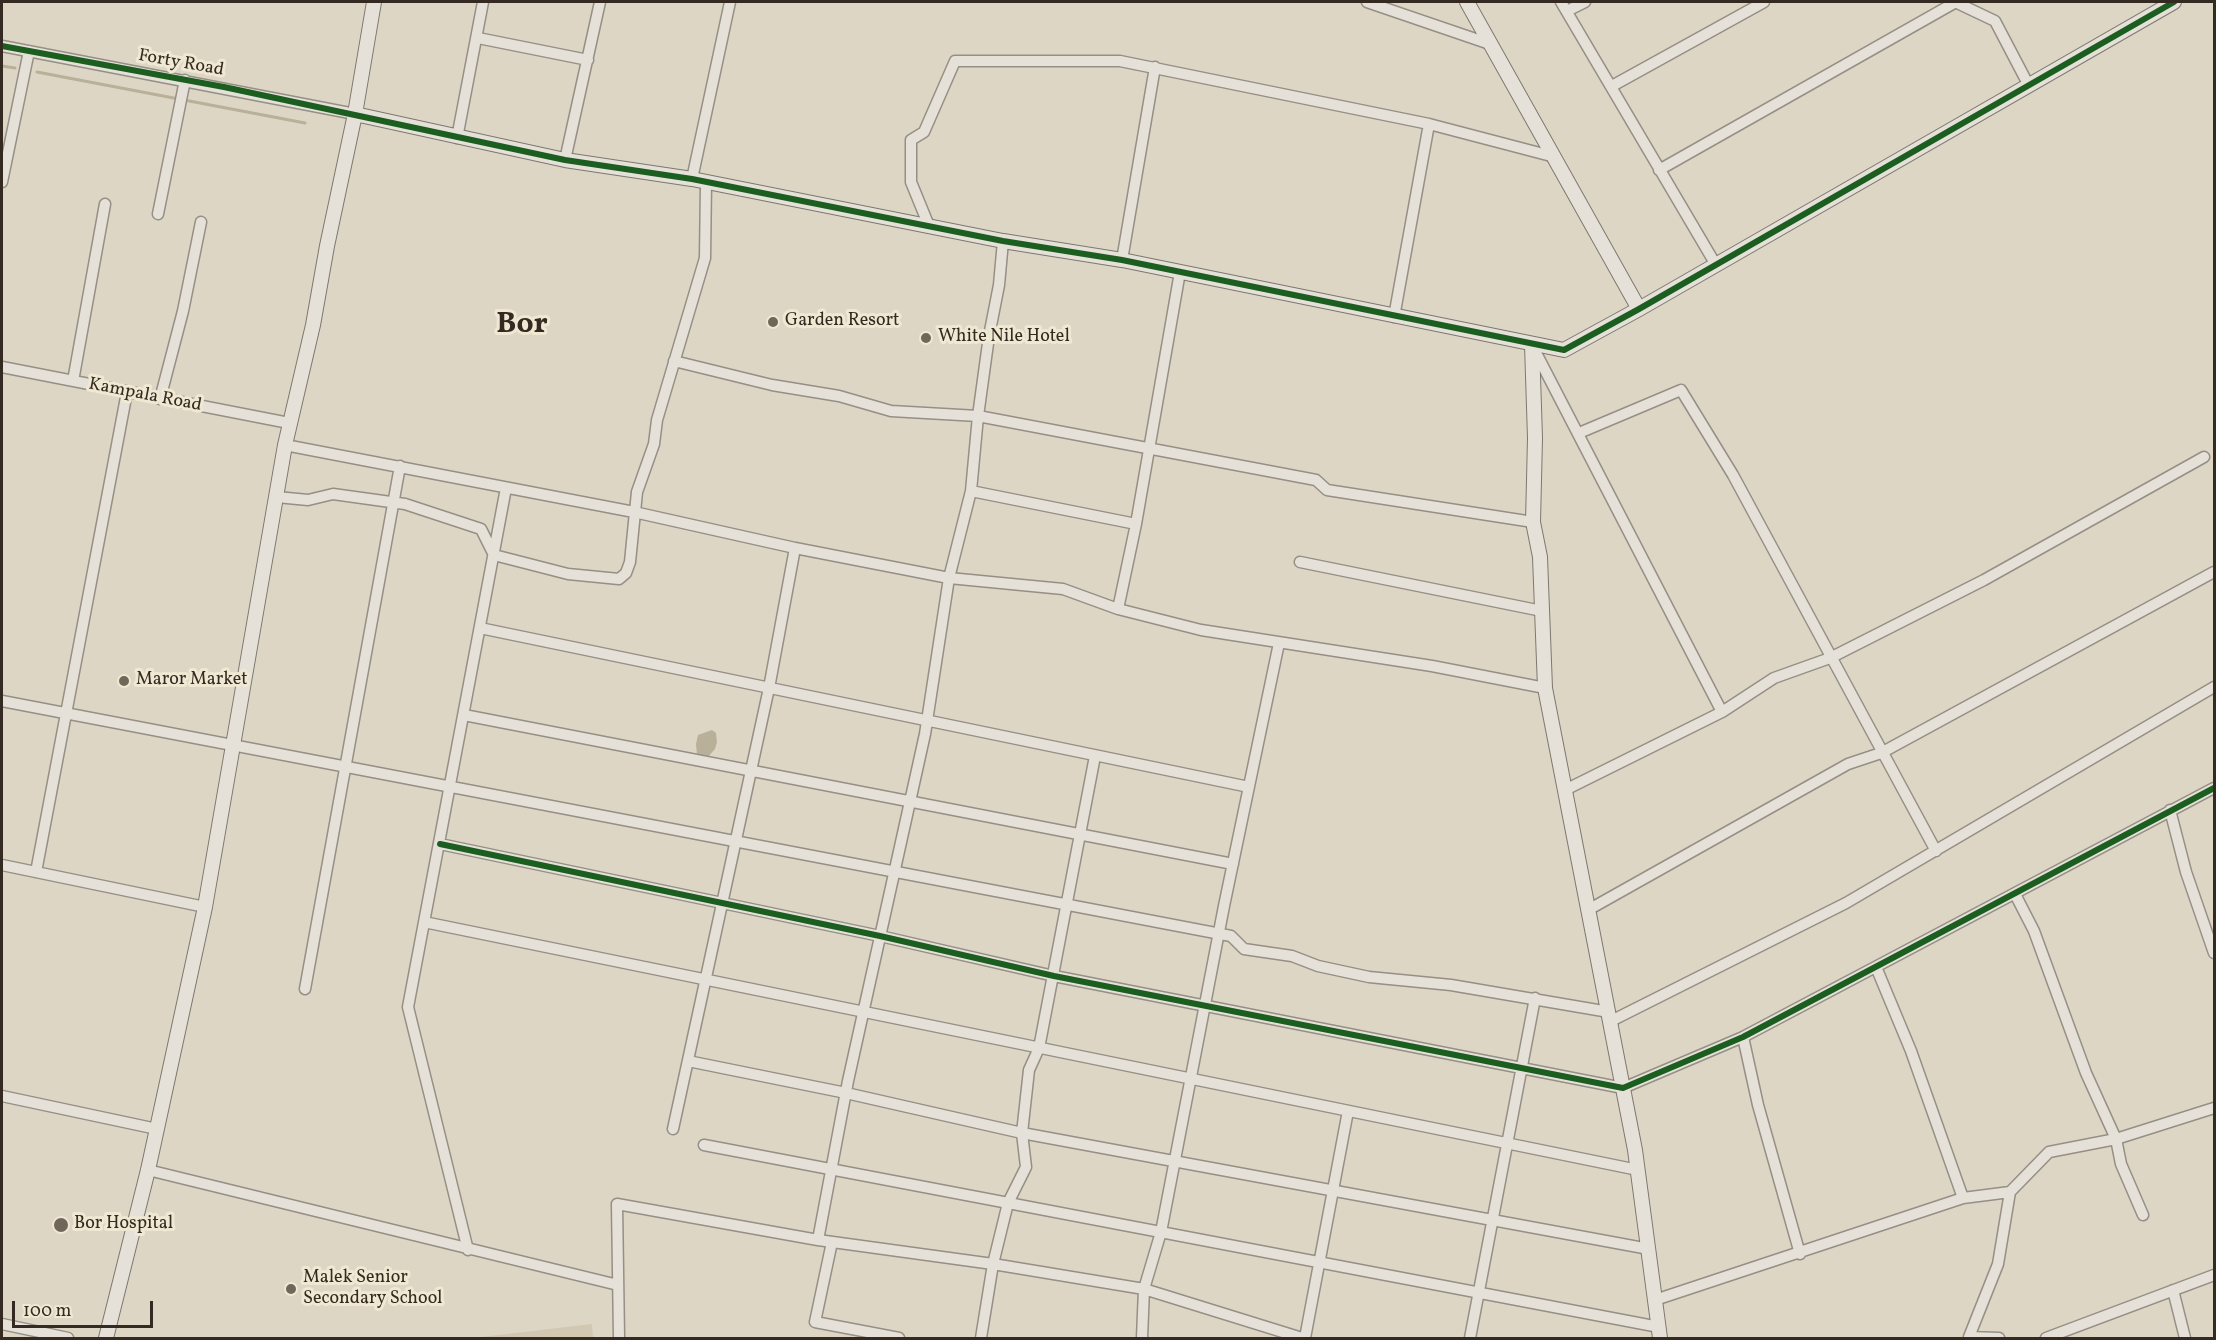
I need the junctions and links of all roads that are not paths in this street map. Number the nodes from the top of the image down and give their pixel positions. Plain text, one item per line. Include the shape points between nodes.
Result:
1 (374, 2) edge
2 (483, 2) edge
3 (600, 2) edge
4 (730, 2) edge
5 (1367, 2) edge
6 (1467, 2) edge
7 (1585, 2) edge
8 (1764, 2) edge
9 (1956, 2) edge
10 (2174, 2) edge
11 (1564, 6) edge
12 (478, 38) junction
13 (1491, 44) junction
14 (2, 46) edge
15 (29, 51) junction
16 (588, 60) junction
17 (1155, 67) junction
18 (185, 80) junction
19 (2028, 84) junction
20 (1612, 86) junction
21 (355, 114) junction
22 (1429, 124) junction
23 (457, 138) junction
24 (1555, 157) junction
25 (565, 160) junction
26 (1659, 170) junction
27 (692, 179) junction
28 (2, 182) edge
29 (706, 182) junction
30 (105, 204) dead end
31 (158, 214) dead end
32 (201, 222) dead end
33 (929, 226) junction
34 (1004, 240) junction
35 (1122, 260) junction
36 (1716, 266) junction
37 (1180, 272) junction
38 (1639, 309) junction
39 (1394, 317) junction
40 (1532, 345) junction
41 (674, 361) junction
42 (2, 367) edge
43 (73, 381) junction
44 (127, 392) junction
45 (160, 399) junction
46 (978, 416) junction
47 (289, 423) junction
48 (1579, 433) junction
49 (285, 445) junction
50 (1149, 448) junction
51 (2204, 457) dead end
52 (400, 466) junction
53 (506, 488) junction
54 (971, 491) junction
55 (277, 496) junction
56 (393, 501) junction
57 (634, 512) junction
58 (1533, 522) junction
59 (1136, 524) junction
60 (795, 548) junction
61 (494, 555) junction
62 (1300, 562) dead end
63 (2214, 572) edge
64 (949, 578) junction
65 (1118, 609) junction
66 (1542, 611) junction
67 (480, 628) junction
68 (1279, 643) junction
69 (1830, 658) junction
70 (2214, 687) edge
71 (770, 688) junction
72 (1545, 688) junction
73 (2, 701) edge
74 (1722, 712) junction
75 (66, 713) junction
76 (464, 715) junction
77 (927, 720) junction
78 (231, 745) junction
79 (1881, 753) junction
80 (1095, 756) junction
81 (346, 767) junction
82 (752, 769) junction
83 (1249, 787) junction
84 (451, 788) junction
85 (2214, 788) edge
86 (1565, 790) junction
87 (910, 799) junction
88 (2170, 810) junction
89 (1081, 833) junction
90 (736, 843) junction
91 (440, 844) junction
92 (1936, 851) junction
93 (1233, 864) junction
94 (2, 865) edge
95 (36, 872) junction
96 (894, 874) junction
97 (2015, 894) junction
98 (724, 904) junction
99 (1068, 906) junction
100 (205, 907) junction
101 (1588, 910) junction
102 (424, 922) junction
103 (1218, 934) junction
104 (880, 936) junction
105 (2214, 953) edge
106 (1876, 967) junction
107 (1054, 976) junction
108 (706, 979) junction
109 (305, 989) dead end
110 (1535, 998) junction
111 (1204, 1007) junction
112 (864, 1011) junction
113 (1610, 1017) junction
114 (1743, 1037) junction
115 (1039, 1048) junction
116 (688, 1061) junction
117 (1521, 1069) junction
118 (1190, 1079) junction
119 (1623, 1088) junction
120 (846, 1093) junction
121 (2, 1096) edge
122 (2214, 1108) edge
123 (1348, 1111) junction
124 (157, 1130) junction
125 (673, 1130) dead end
126 (1022, 1133) junction
127 (2116, 1139) junction
128 (1509, 1144) junction
129 (704, 1145) dead end
130 (1174, 1161) junction
131 (830, 1168) junction
132 (148, 1170) junction
133 (1638, 1170) junction
134 (1333, 1192) junction
135 (2010, 1192) junction
136 (1963, 1198) junction
137 (1008, 1203) junction
138 (2143, 1215) dead end
139 (1494, 1221) junction
140 (1161, 1232) junction
141 (818, 1240) junction
142 (832, 1242) junction
143 (1649, 1249) junction
144 (468, 1250) junction
145 (1800, 1254) junction
146 (1320, 1262) junction
147 (993, 1264) junction
148 (2214, 1275) edge
149 (618, 1285) junction
150 (1144, 1289) junction
151 (2173, 1290) junction
152 (1479, 1293) junction
153 (1655, 1300) junction
154 (2, 1324) edge
155 (1659, 1333) edge
156 (68, 1338) edge
157 (106, 1338) edge
158 (619, 1338) edge
159 (899, 1338) edge
160 (981, 1338) edge
161 (1142, 1338) edge
162 (1304, 1338) edge
163 (1470, 1338) edge
164 (1999, 1338) edge
165 (2046, 1338) edge
166 (2185, 1338) edge

1 - 21 street
2 - 12 street
3 - 16 street
4 - 27 street
5 - 13 street
6 - 13 street
7 - 11 street
8 - 20 street
9 - 19 street via 1995,21
9 - 26 street
10 - 19 street
11 - 20 street
12 - 16 street
12 - 23 street
13 - 24 street
14 - 15 street, Forty Road
15 - 18 street, Forty Road
15 - 28 street
16 - 25 street
17 - 22 street
17 - 33 street via 1120,61 955,61 924,132 911,140 911,182
17 - 35 street
18 - 21 street, Forty Road
18 - 31 street
19 - 36 street
20 - 26 street
21 - 23 street
21 - 47 street via 313,325
22 - 24 street
22 - 39 street
23 - 25 street
24 - 38 street
25 - 27 street
26 - 36 street
27 - 29 street
29 - 33 street
29 - 41 street via 705,258
30 - 43 street
32 - 45 street
33 - 34 street
34 - 35 street
34 - 46 street
35 - 37 street
36 - 38 street
37 - 39 street
37 - 50 street
38 - 40 street via 1564,350
39 - 40 street
40 - 48 street
40 - 58 street
41 - 46 street via 891,411
41 - 57 street
42 - 43 street, Kampala Road
43 - 44 street, Kampala Road
44 - 45 street, Kampala Road
44 - 75 street
45 - 47 street, Kampala Road
46 - 50 street
46 - 54 street
47 - 49 street
48 - 69 street via 1681,390 1733,475
48 - 74 street
49 - 52 street
49 - 55 street
50 - 58 street via 1316,480 1327,490
50 - 59 street
51 - 69 street via 1984,580
52 - 53 street
52 - 56 street
53 - 57 street
53 - 61 street
54 - 59 street
54 - 64 street
55 - 56 street via 308,500 333,494
55 - 78 street
56 - 61 street via 481,529
56 - 81 street
57 - 60 street
57 - 61 street via 630,562 619,579 568,574
58 - 66 street via 1540,557
59 - 65 street
60 - 64 street
60 - 71 street
61 - 67 street
62 - 66 street
63 - 79 street
64 - 65 street via 1063,589
64 - 77 street
65 - 68 street via 1202,630
66 - 72 street
67 - 71 street
67 - 76 street
68 - 72 street
68 - 83 street
69 - 74 street via 1774,678
69 - 79 street
70 - 92 street
71 - 77 street
71 - 82 street
72 - 86 street
73 - 75 street
74 - 86 street
75 - 78 street
75 - 95 street
76 - 82 street
76 - 84 street
77 - 80 street
77 - 87 street
78 - 81 street
78 - 100 street
79 - 92 street
79 - 101 street via 1848,764
80 - 83 street
80 - 89 street
81 - 84 street
81 - 109 street
82 - 87 street
82 - 90 street
83 - 93 street
84 - 90 street
84 - 91 street
85 - 88 street
86 - 101 street
87 - 89 street
87 - 96 street
88 - 97 street
88 - 105 street
89 - 93 street
89 - 99 street
90 - 96 street
90 - 98 street
91 - 98 street
91 - 102 street
92 - 113 street via 1846,903
93 - 103 street
94 - 95 street
95 - 100 street
96 - 99 street
96 - 104 street
97 - 106 street
97 - 127 street via 2034,932 2086,1073
98 - 104 street
98 - 108 street
99 - 103 street
99 - 107 street
100 - 124 street
101 - 113 street
102 - 108 street
102 - 144 street via 408,1007
103 - 110 street via 1231,936 1244,949 1292,956 1369,977
103 - 111 street
104 - 107 street
104 - 112 street
106 - 114 street
106 - 136 street via 1911,1051
107 - 111 street
107 - 115 street
108 - 112 street
108 - 116 street
110 - 113 street
110 - 117 street
111 - 117 street
111 - 118 street
112 - 115 street
112 - 120 street
113 - 119 street
114 - 119 street
114 - 145 street via 1758,1106
115 - 118 street
115 - 126 street via 1029,1070
116 - 120 street
116 - 125 street
117 - 119 street
117 - 128 street
118 - 123 street
118 - 130 street
119 - 133 street
120 - 126 street
120 - 131 street
121 - 124 street
122 - 127 street
123 - 128 street
123 - 134 street
124 - 132 street
126 - 130 street
126 - 137 street via 1026,1167
127 - 135 street via 2049,1152
127 - 138 street via 2121,1164
128 - 133 street
128 - 139 street
129 - 131 street
130 - 134 street
130 - 140 street
131 - 137 street
131 - 141 street
132 - 144 street
132 - 157 street
133 - 143 street
134 - 139 street
134 - 146 street
135 - 136 street
135 - 164 street via 1998,1264 1969,1337
136 - 145 street
137 - 140 street
137 - 147 street
139 - 143 street
139 - 152 street
140 - 146 street
140 - 150 street
141 - 142 street
141 - 149 street via 617,1204
142 - 147 street
142 - 159 street via 815,1322
143 - 153 street
144 - 149 street
145 - 153 street
146 - 152 street
146 - 162 street
147 - 150 street
147 - 160 street
148 - 151 street
149 - 158 street
150 - 161 street
150 - 162 street
151 - 165 street
151 - 166 street
152 - 155 street
152 - 163 street
153 - 155 street
154 - 156 street

